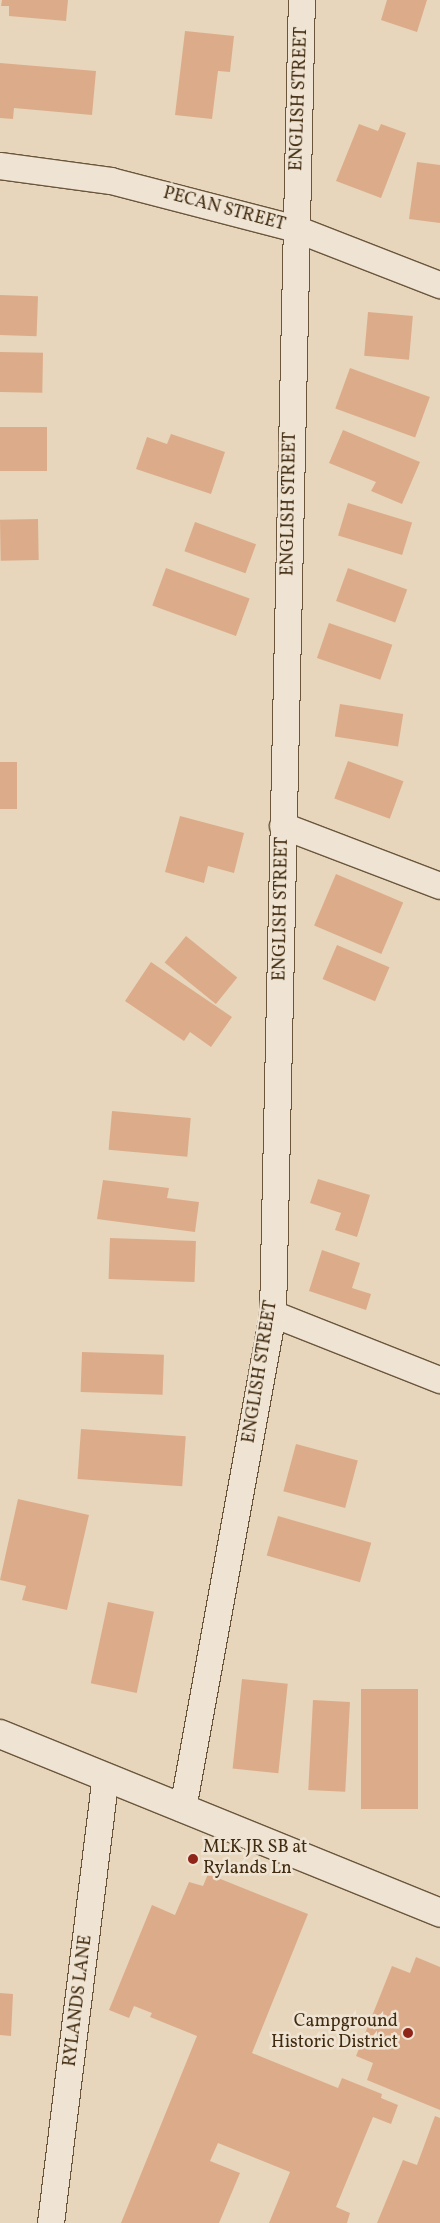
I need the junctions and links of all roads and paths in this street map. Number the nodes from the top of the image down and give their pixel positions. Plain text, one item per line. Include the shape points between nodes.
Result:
1 (302, 0) edge
2 (0, 166) edge
3 (296, 229) junction
4 (440, 285) edge
5 (283, 826) junction
6 (440, 886) edge
7 (273, 1314) junction
8 (440, 1380) edge
9 (0, 1734) edge
10 (106, 1778) junction
11 (183, 1809) junction
12 (440, 1913) edge
13 (51, 2223) edge

1 - 3 street, ENGLISH STREET
2 - 3 street, PECAN STREET via 111,181
3 - 4 street, PECAN STREET
3 - 5 street, ENGLISH STREET
5 - 6 street
5 - 7 street, ENGLISH STREET
7 - 8 street
7 - 11 street, ENGLISH STREET
9 - 10 main road
10 - 11 main road
10 - 13 street, RYLANDS LANE
11 - 12 main road

